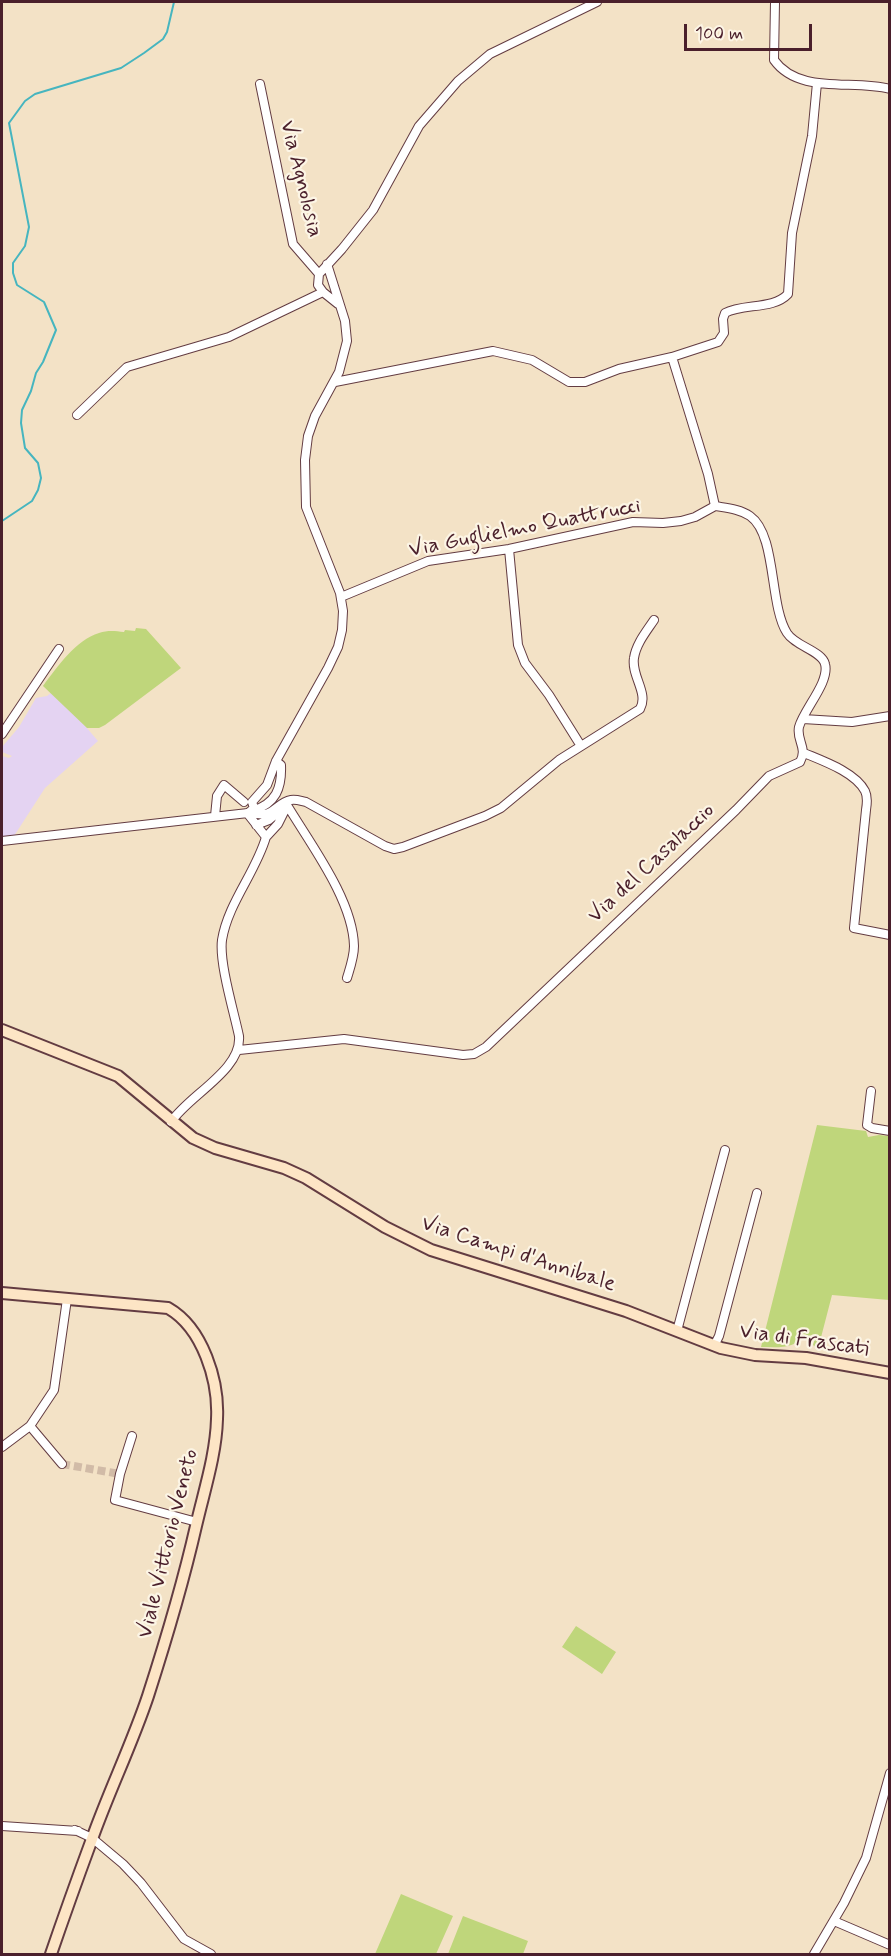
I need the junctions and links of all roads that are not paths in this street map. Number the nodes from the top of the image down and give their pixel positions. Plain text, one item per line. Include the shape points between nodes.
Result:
1 (597, 2) edge
2 (775, 2) edge
3 (585, 4) edge
4 (818, 83) junction
5 (260, 84) dead end
6 (890, 89) edge
7 (327, 264) junction
8 (319, 274) junction
9 (323, 292) junction
10 (339, 305) junction
11 (672, 357) junction
12 (334, 382) junction
13 (77, 415) dead end
14 (716, 506) junction
15 (508, 549) junction
16 (341, 597) junction
17 (654, 620) dead end
18 (59, 649) dead end
19 (890, 716) edge
20 (802, 719) junction
21 (2, 734) edge
22 (581, 746) junction
23 (804, 753) junction
24 (278, 763) junction
25 (248, 802) junction
26 (290, 802) junction
27 (249, 812) junction
28 (215, 816) junction
29 (256, 825) junction
30 (266, 837) junction
31 (2, 841) edge
32 (890, 935) edge
33 (346, 978) dead end
34 (2, 1030) edge
35 (239, 1050) junction
36 (871, 1090) dead end
37 (171, 1122) junction
38 (890, 1131) edge
39 (724, 1150) dead end
40 (757, 1193) dead end
41 (2, 1293) edge
42 (67, 1299) junction
43 (677, 1331) junction
44 (714, 1346) junction
45 (890, 1372) edge
46 (30, 1426) junction
47 (132, 1436) dead end
48 (2, 1447) edge
49 (62, 1464) tunnel mouth
50 (197, 1522) junction
51 (890, 1773) edge
52 (2, 1826) edge
53 (93, 1835) junction
54 (834, 1921) junction
55 (890, 1945) edge
56 (51, 1954) edge
57 (211, 1954) edge
58 (814, 1954) edge

1 - 3 street
2 - 4 street via 774,60 793,76
3 - 7 street via 490,54 458,81 419,126 373,210
4 - 6 street
4 - 11 street via 812,136 792,227 788,294 781,300 727,312 723,316 721,340
5 - 8 street, Via Agnolosia via 293,244
7 - 8 street
7 - 10 street
8 - 9 street via 318,285
9 - 10 street
9 - 13 street via 229,337 127,367
10 - 12 street via 347,341
11 - 12 street via 579,383 562,379 527,358 494,351
11 - 14 street
12 - 16 street via 308,436 306,504
14 - 15 street, Via Guglielmo Quattrucci via 685,520 633,522
14 - 20 street via 746,514 758,524 785,630 825,662 824,678
15 - 16 street, Via Guglielmo Quattrucci via 424,562
15 - 22 street via 521,657
16 - 24 street via 344,619 338,647
17 - 22 street via 634,657 643,698 641,707
18 - 21 street
19 - 20 street via 856,722
20 - 23 street via 799,730
22 - 26 street via 497,810 401,848 385,846 306,802
23 - 32 street via 836,767 866,793 854,928
23 - 35 street, Via del Casalaccio via 796,765 767,777 477,1052 463,1054 344,1039
24 - 25 street via 264,788
24 - 27 street via 282,778 279,791 262,807
25 - 27 street via 254,808
25 - 28 street via 224,785 217,796
26 - 27 street via 269,813
26 - 29 street via 269,820
26 - 30 street
26 - 33 street via 346,904 354,944
27 - 28 street
27 - 29 street
28 - 31 street
29 - 30 street
30 - 35 street via 222,941
34 - 37 main road, Via Campi d'Annibale via 118,1076
35 - 37 street via 226,1069
36 - 38 street via 867,1125
37 - 43 main road, Via Campi d'Annibale via 209,1146 306,1178 425,1247
39 - 43 street
40 - 44 street, Via di Frascati
41 - 42 main road, Viale Vittorio Veneto
42 - 46 street via 54,1390
42 - 50 main road, Viale Vittorio Veneto via 165,1306 182,1318 201,1346 215,1388 217,1420
43 - 44 main road, Via di Frascati
44 - 45 main road, Via di Frascati
46 - 48 street
46 - 49 street
47 - 50 street via 115,1500
50 - 53 main road, Viale Vittorio Veneto via 148,1697
51 - 54 street via 869,1850
52 - 53 street via 75,1830
53 - 56 main road, Viale Vittorio Veneto
53 - 57 street via 141,1883 184,1939
54 - 55 street
54 - 58 street

